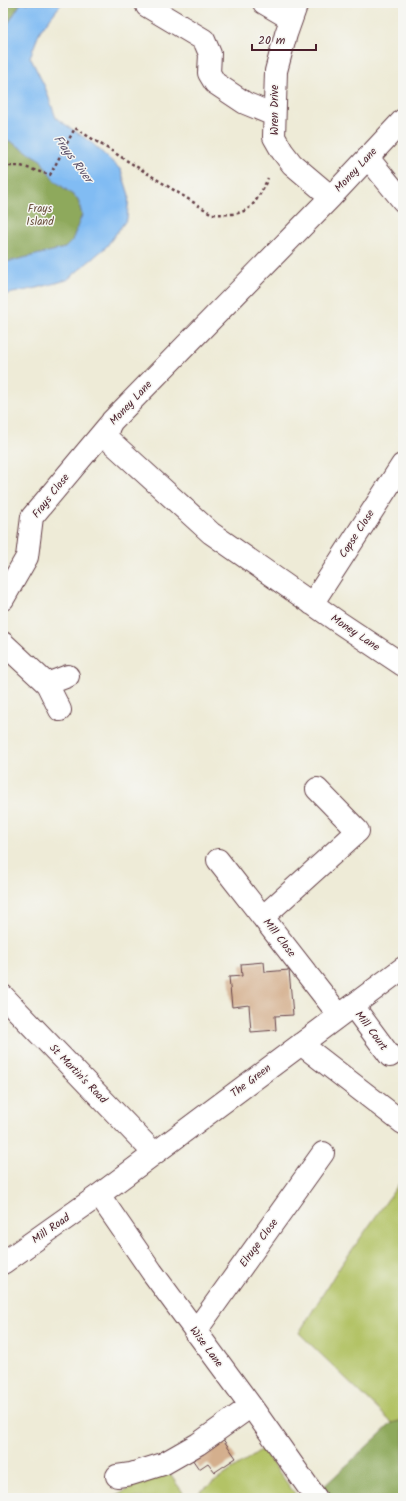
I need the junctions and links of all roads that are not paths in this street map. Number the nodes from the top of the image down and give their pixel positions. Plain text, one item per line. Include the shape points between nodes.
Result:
1 (264, 3) edge
2 (147, 6) dead end
3 (294, 11) edge
4 (274, 115) junction
5 (403, 120) edge
6 (368, 158) junction
7 (331, 197) junction
8 (403, 201) edge
9 (109, 425) junction
10 (402, 465) edge
11 (3, 599) edge
12 (312, 604) junction
13 (3, 643) edge
14 (403, 665) edge
15 (68, 676) dead end
16 (47, 684) junction
17 (60, 710) dead end
18 (317, 789) dead end
19 (218, 860) dead end
20 (262, 917) junction
21 (403, 968) edge
22 (3, 996) edge
23 (346, 1011) junction
24 (301, 1044) junction
25 (390, 1056) dead end
26 (403, 1123) edge
27 (154, 1153) junction
28 (322, 1153) dead end
29 (99, 1195) junction
30 (3, 1263) edge
31 (195, 1332) junction
32 (250, 1406) junction
33 (117, 1476) dead end
34 (316, 1498) edge

1 - 3 street
2 - 4 street via 204,40 210,54 209,73 215,84 245,103
3 - 4 street, Wren Drive via 276,71
4 - 7 street, Wren Drive via 274,137 278,154
5 - 6 street, Money Lane
6 - 7 street, Money Lane
6 - 8 street
7 - 9 street, Money Lane
9 - 11 street, Frays Close via 32,517 27,557
9 - 12 street, Money Lane via 108,439 211,532
10 - 12 street, Copse Close
12 - 14 street, Money Lane
13 - 16 street
15 - 16 street
16 - 17 street
18 - 20 street via 358,831
19 - 20 street, Mill Close
20 - 23 street, Mill Close
21 - 23 street, The Green
22 - 27 street, St Martin's Road
23 - 24 street, The Green
23 - 25 street, Mill Court
24 - 26 street
24 - 27 street, The Green
27 - 29 street, The Green
28 - 31 street, Elruge Close
29 - 30 street, Mill Road
29 - 31 street, Wise Lane
31 - 32 street, Wise Lane
32 - 33 street via 198,1444 163,1464
32 - 34 street, Wise Lane

